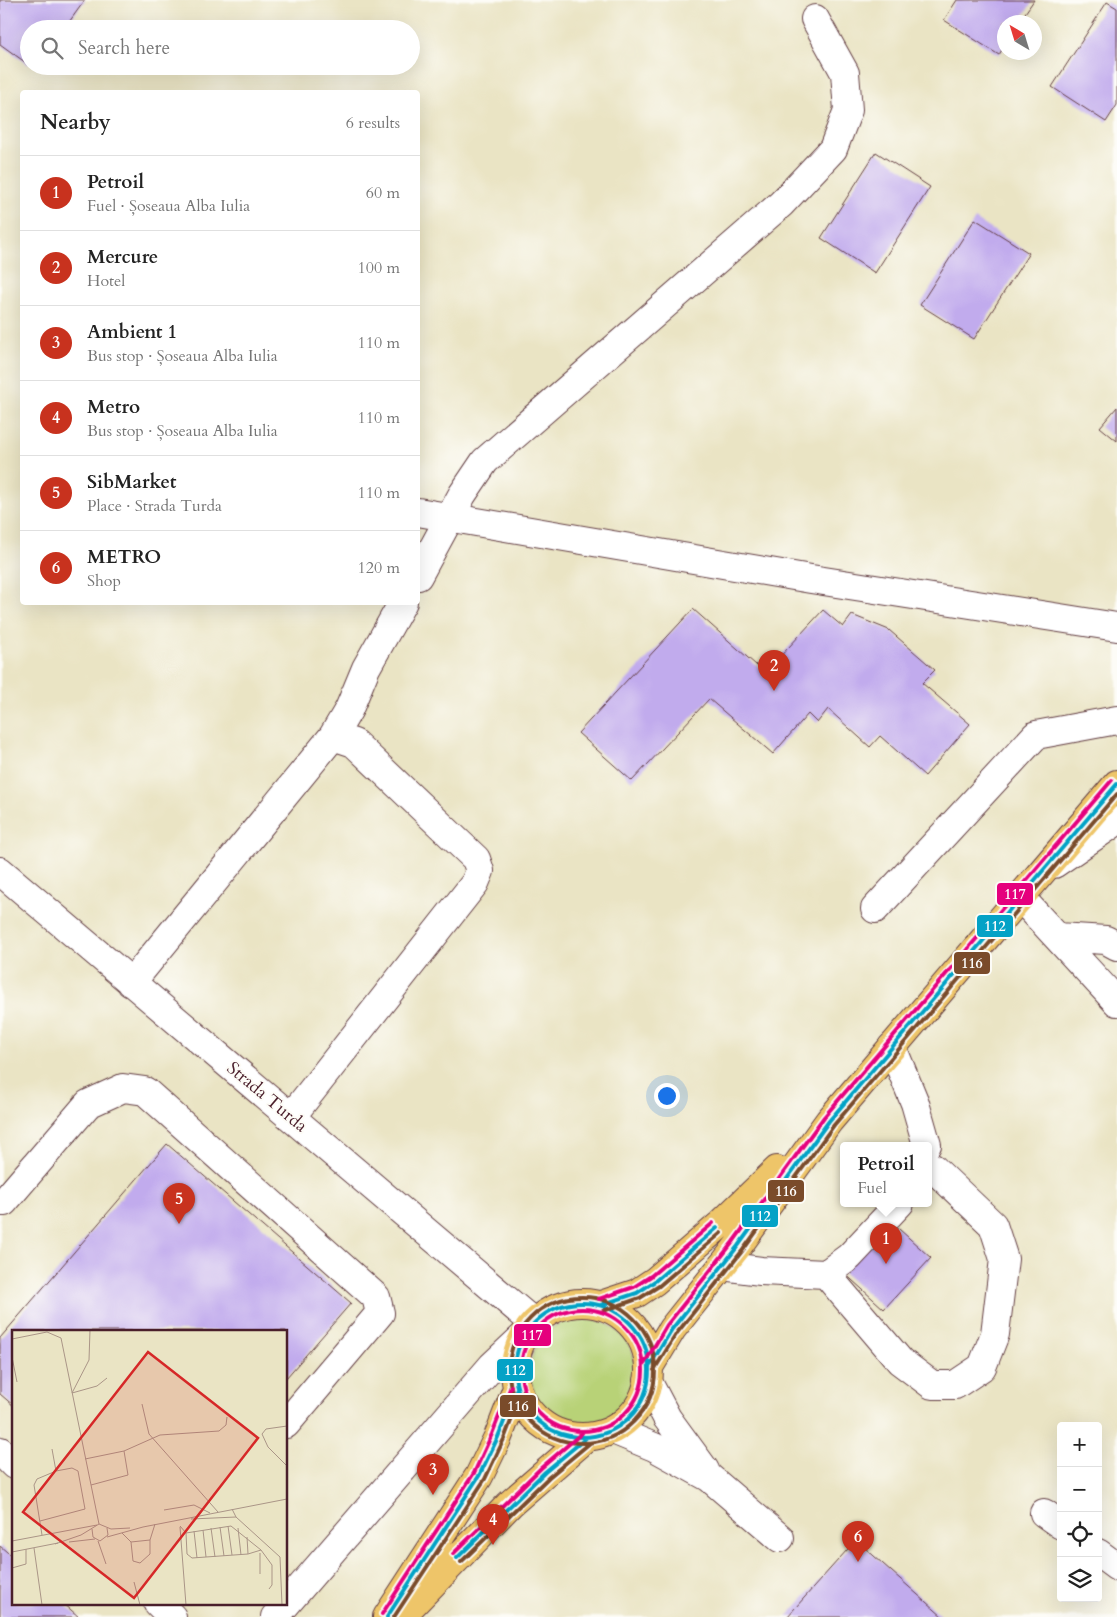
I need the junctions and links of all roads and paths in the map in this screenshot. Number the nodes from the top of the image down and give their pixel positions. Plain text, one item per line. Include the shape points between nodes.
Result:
1 (815, 19) dead end
2 (420, 512) edge
3 (450, 518) junction
4 (420, 572) edge
5 (401, 605) edge
6 (1117, 627) edge
7 (1117, 720) edge
8 (333, 736) junction
9 (1117, 784) edge
10 (1117, 821) edge
11 (0, 871) edge
12 (1041, 873) junction
13 (1020, 897) junction
14 (875, 910) dead end
15 (1058, 937) junction
16 (1117, 946) edge
17 (131, 983) junction
18 (1117, 1002) edge
19 (892, 1047) junction
20 (291, 1117) junction
21 (829, 1121) junction
22 (925, 1142) edge
23 (932, 1162) edge
24 (1, 1206) edge
25 (896, 1207) edge
26 (722, 1266) junction
27 (826, 1274) junction
28 (601, 1306) junction
29 (529, 1329) junction
30 (649, 1374) junction
31 (516, 1386) junction
32 (474, 1387) junction
33 (288, 1422) edge
34 (613, 1430) junction
35 (586, 1438) junction
36 (0, 1451) edge
37 (12, 1463) edge
38 (710, 1478) junction
39 (780, 1538) dead end
40 (1102, 1556) edge
41 (1117, 1567) edge
42 (288, 1602) edge
43 (159, 1604) edge
44 (286, 1604) edge
45 (172, 1617) edge
46 (275, 1617) edge
47 (387, 1617) edge
48 (400, 1617) edge

1 - 3 street via 846,73 848,110 833,149 781,204 486,461
2 - 3 street
3 - 4 street
3 - 6 street
5 - 8 street
7 - 14 street via 1036,734
8 - 17 street
8 - 20 street via 354,743 476,859 480,871 475,883
9 - 12 main road
10 - 12 street
11 - 17 street, Strada Turda
12 - 13 main road
13 - 15 street
13 - 19 main road
15 - 16 street via 1106,940
15 - 18 street
17 - 20 street, Strada Turda
19 - 21 main road
19 - 22 street via 915,1102
20 - 29 street, Strada Turda
21 - 26 main road
21 - 28 main road via 681,1260 637,1293
23 - 27 street via 993,1225 1004,1259 995,1334 982,1367 955,1385 932,1386 900,1361
24 - 33 street via 88,1104 123,1088 145,1091 376,1297 380,1314
25 - 27 street via 849,1257
26 - 27 street
26 - 30 main road via 672,1329
28 - 29 main road via 565,1305 543,1315
28 - 30 main road via 619,1314 635,1328 645,1346
29 - 31 main road via 518,1349 514,1366
29 - 32 street
30 - 34 main road via 644,1397 636,1410
30 - 38 street via 667,1418
31 - 32 street via 500,1378
31 - 35 main road via 526,1409 542,1425 563,1435
31 - 47 main road via 479,1476
32 - 42 street
34 - 35 main road
34 - 38 street via 654,1447
35 - 48 main road via 510,1504
36 - 37 street
38 - 39 street
40 - 41 street
43 - 45 street
44 - 46 street

